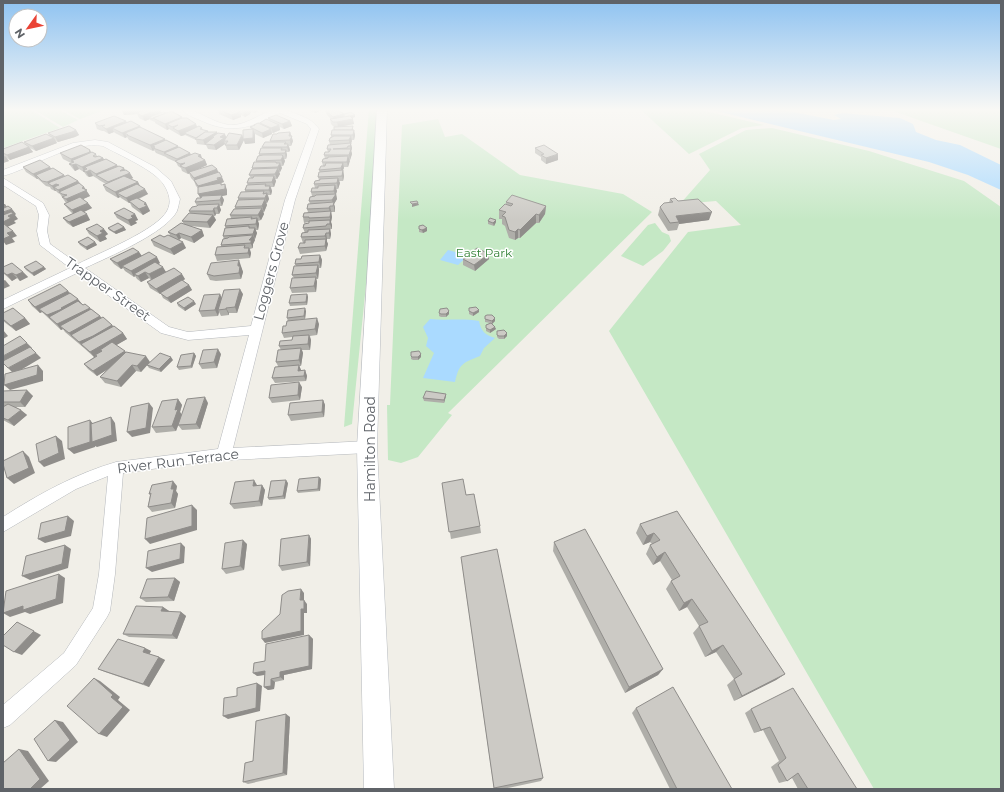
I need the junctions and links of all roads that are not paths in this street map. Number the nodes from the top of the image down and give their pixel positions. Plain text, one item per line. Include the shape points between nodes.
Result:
1 (73, 146) edge
2 (109, 146) edge
3 (310, 146) edge
4 (380, 146) edge
5 (3, 173) edge
6 (3, 181) edge
7 (77, 267) junction
8 (3, 305) edge
9 (256, 330) junction
10 (367, 447) junction
11 (224, 454) junction
12 (116, 468) junction
13 (3, 525) edge
14 (3, 718) edge
15 (379, 789) edge

1 - 5 street
2 - 7 street via 152,169 168,183 174,199 172,211 164,221 140,237
3 - 9 street, Loggers Grove via 290,200
4 - 10 main road, Hamilton Road
6 - 7 street, Trapper Street via 40,205 44,215 42,231 45,245
7 - 8 street
7 - 9 street, Trapper Street via 165,330 188,336
9 - 11 street, Loggers Grove
10 - 11 street, River Run Terrace
10 - 15 main road, Hamilton Road
11 - 12 street, River Run Terrace
12 - 13 street, River Run Terrace via 57,491
12 - 14 street via 107,574 101,611 70,659

